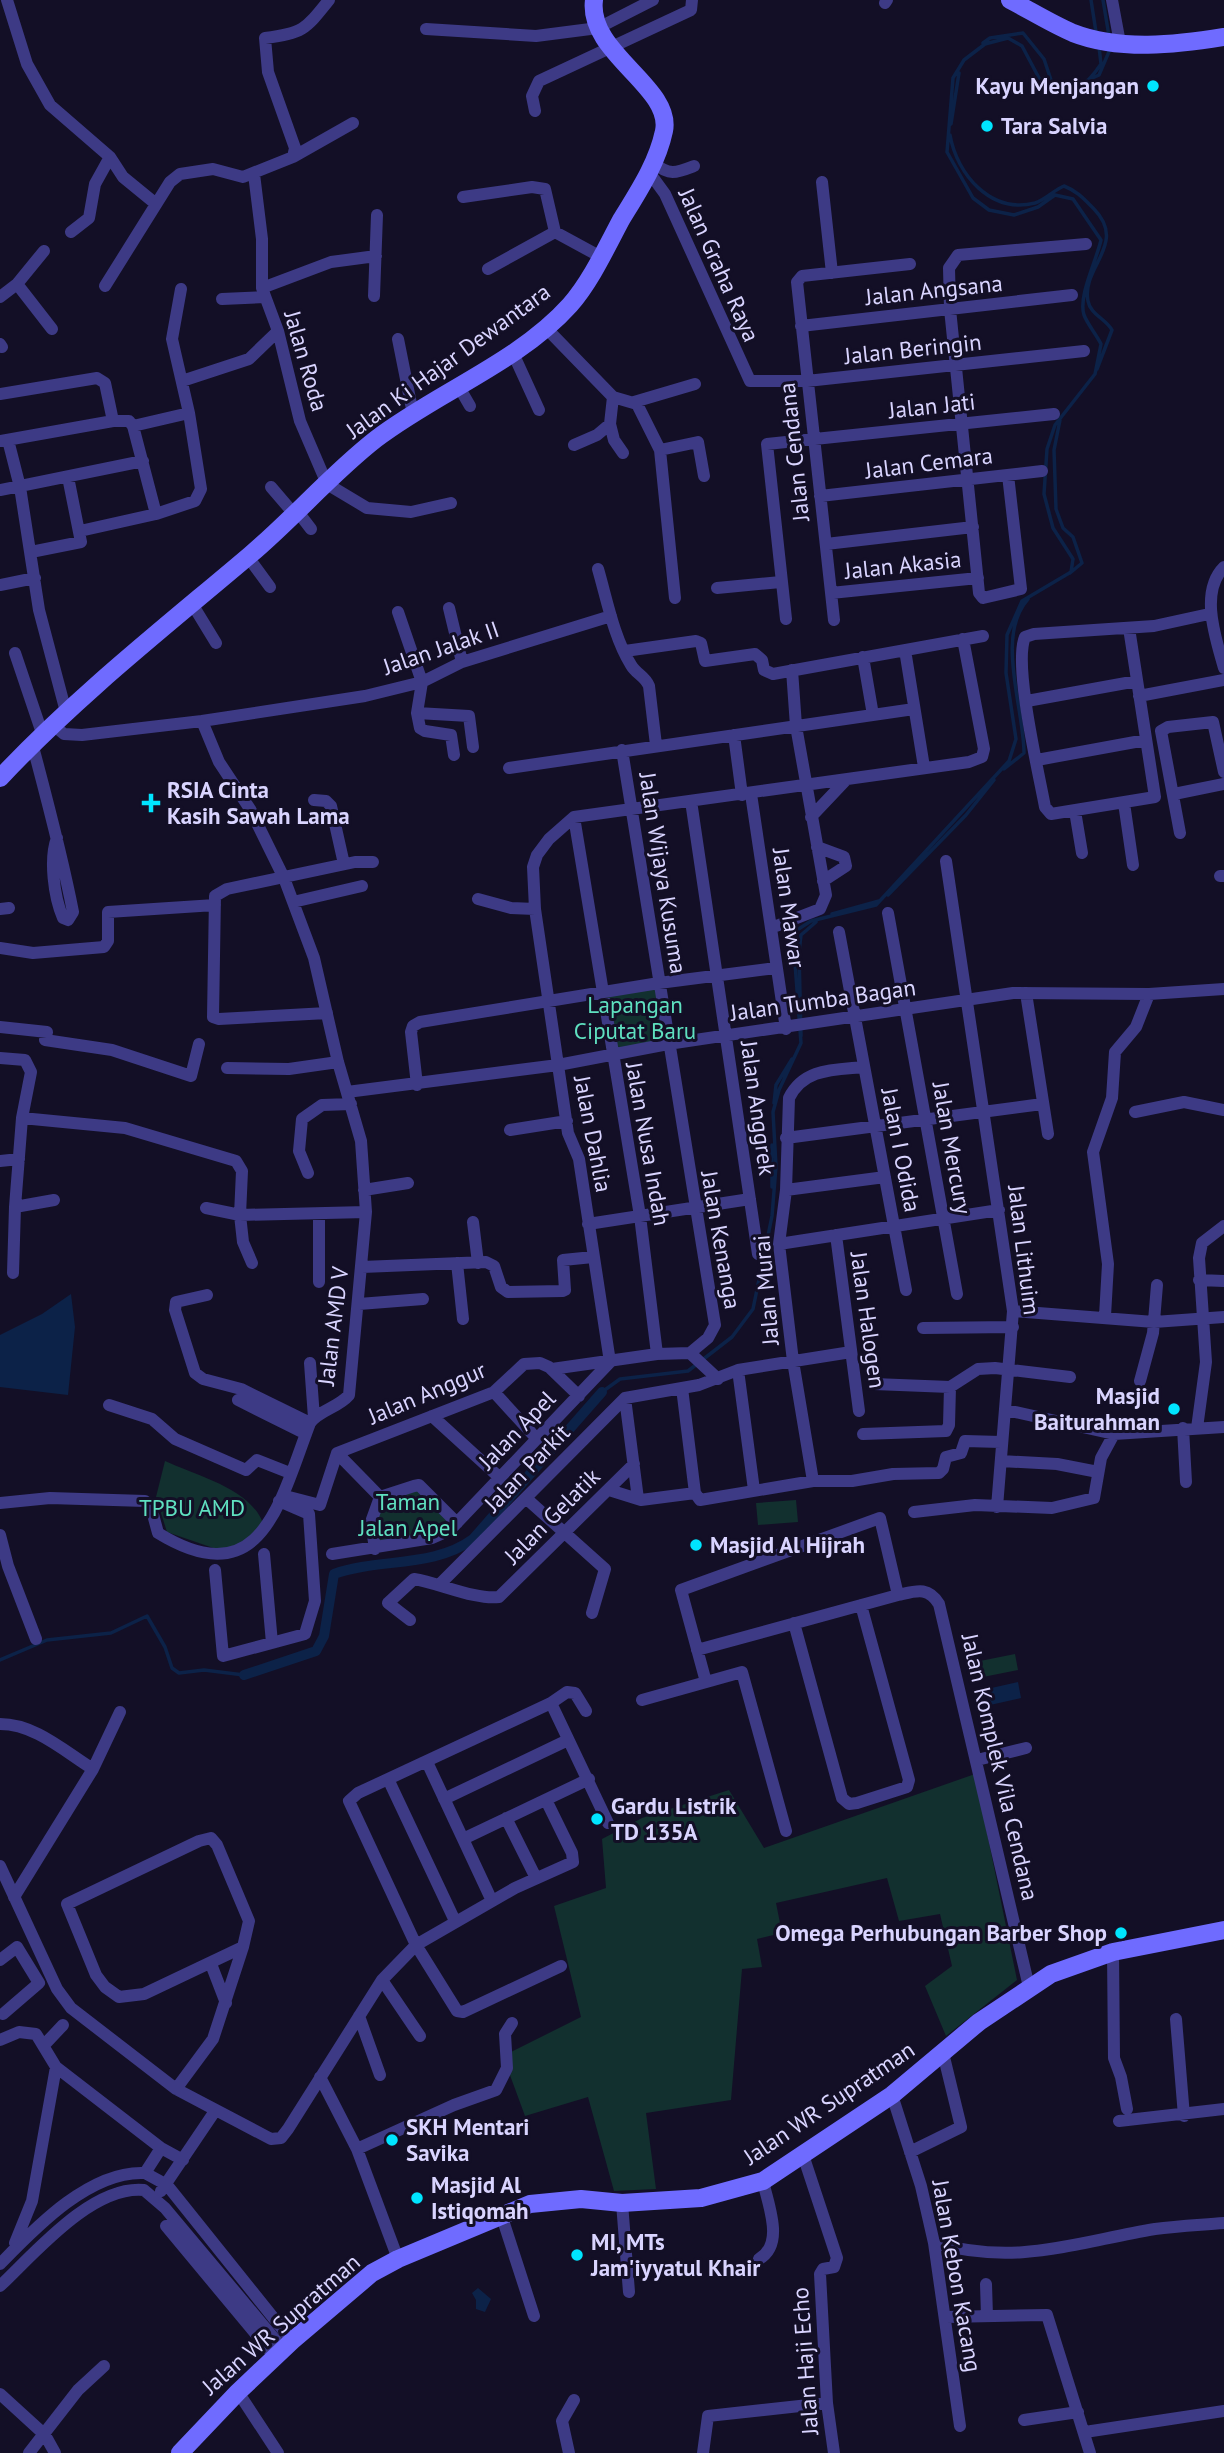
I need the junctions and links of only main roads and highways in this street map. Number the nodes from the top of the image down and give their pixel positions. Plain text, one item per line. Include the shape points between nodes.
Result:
1 (594, 0) edge
2 (1010, 0) edge
3 (1224, 37) edge
4 (0, 778) edge
5 (1224, 1930) edge
6 (180, 2453) edge

1 - 4 main road, Jalan Ki Hajar Dewantara via 598,27 655,100 665,128 652,167 571,304 546,328 375,440 221,587 191,602 42,733
2 - 3 main road via 1070,32 1110,41 1173,44
5 - 6 main road, Jalan WR Supratman via 1113,1952 1062,1969 979,2022 892,2095 763,2180 701,2199 622,2203 581,2199 530,2204 398,2259 372,2273 283,2349

